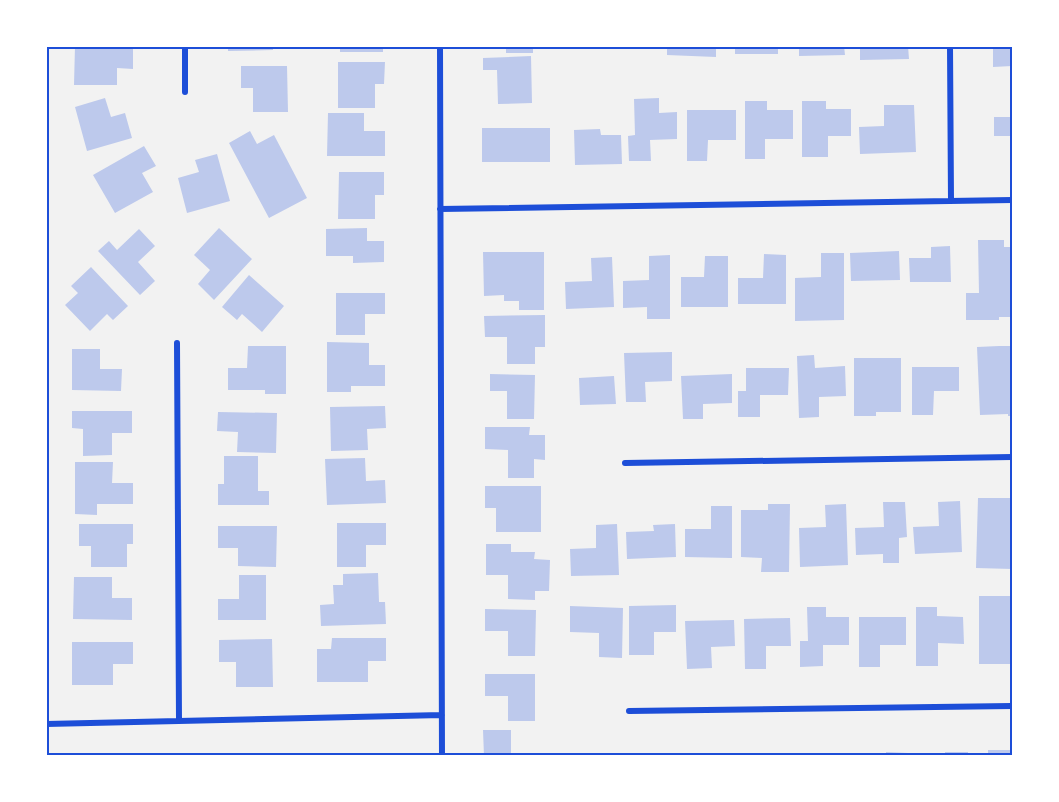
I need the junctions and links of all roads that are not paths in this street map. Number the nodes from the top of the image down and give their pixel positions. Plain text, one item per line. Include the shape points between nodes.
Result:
1 (185, 46) edge
2 (440, 46) edge
3 (950, 46) edge
4 (185, 92) dead end
5 (1012, 200) edge
6 (951, 201) junction
7 (440, 209) junction
8 (177, 344) dead end
9 (1012, 457) edge
10 (625, 463) dead end
11 (1012, 706) edge
12 (628, 711) dead end
13 (442, 715) junction
14 (179, 720) junction
15 (46, 724) edge
16 (442, 756) edge

1 - 4 street
2 - 7 street
3 - 6 street
5 - 6 street
6 - 7 street
7 - 13 street
8 - 14 street
9 - 10 street
11 - 12 street
13 - 14 street
13 - 16 street
14 - 15 street

